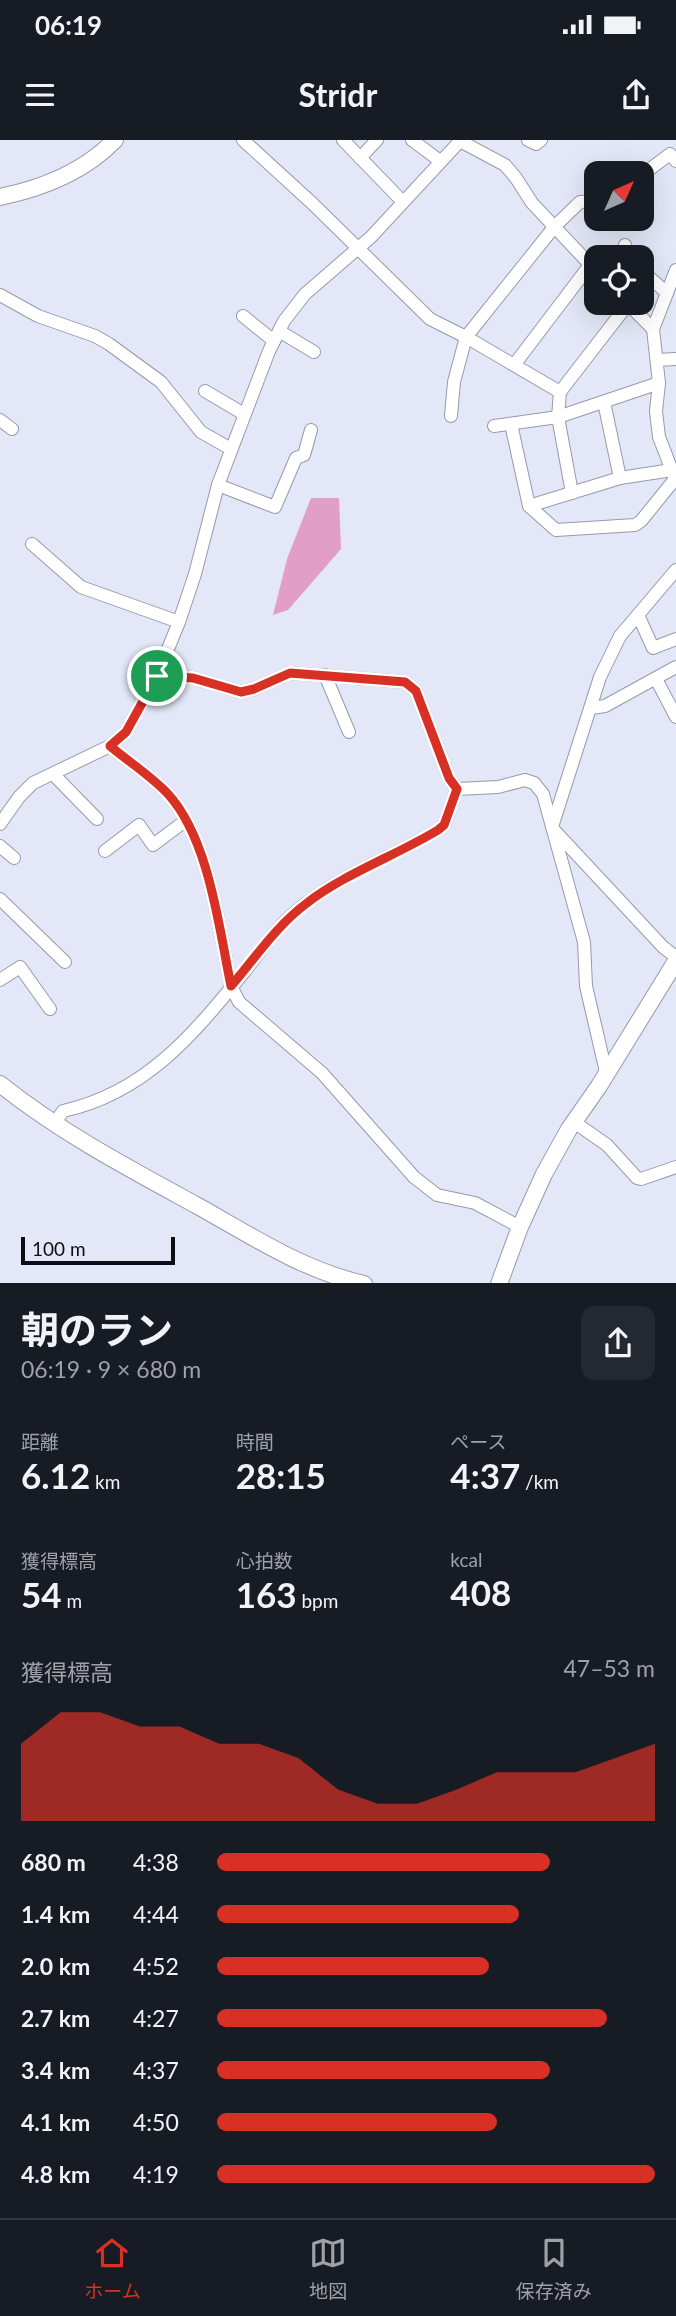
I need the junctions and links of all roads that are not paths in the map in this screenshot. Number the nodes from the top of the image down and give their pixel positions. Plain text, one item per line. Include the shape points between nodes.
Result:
1 (115, 140) edge
2 (243, 140) edge
3 (343, 140) edge
4 (377, 140) edge
5 (412, 140) edge
6 (528, 140) edge
7 (541, 140) edge
8 (461, 141) edge
9 (360, 158) junction
10 (440, 161) junction
11 (676, 161) edge
12 (654, 166) edge
13 (0, 197) edge
14 (403, 202) junction
15 (584, 202) edge
16 (555, 226) junction
17 (356, 249) junction
18 (584, 257) edge
19 (676, 270) edge
20 (584, 280) edge
21 (654, 282) edge
22 (667, 293) junction
23 (0, 295) edge
24 (618, 315) edge
25 (639, 315) edge
26 (243, 316) dead end
27 (653, 329) junction
28 (276, 336) junction
29 (466, 337) junction
30 (314, 352) dead end
31 (676, 359) edge
32 (657, 360) junction
33 (514, 365) junction
34 (659, 383) junction
35 (205, 391) dead end
36 (560, 392) junction
37 (604, 402) junction
38 (244, 414) junction
39 (451, 416) dead end
40 (558, 417) junction
41 (0, 420) edge
42 (511, 424) junction
43 (494, 426) dead end
44 (12, 429) dead end
45 (311, 430) dead end
46 (231, 449) junction
47 (674, 475) edge
48 (620, 478) junction
49 (218, 485) junction
50 (572, 493) junction
51 (529, 506) junction
52 (32, 544) dead end
53 (676, 570) edge
54 (638, 615) junction
55 (179, 622) junction
56 (676, 639) edge
57 (676, 667) edge
58 (325, 675) junction
59 (157, 676) junction
60 (656, 679) junction
61 (591, 708) junction
62 (676, 717) edge
63 (349, 732) dead end
64 (110, 746) junction
65 (53, 774) junction
66 (457, 789) junction
67 (97, 819) dead end
68 (185, 821) junction
69 (0, 824) edge
70 (552, 827) junction
71 (0, 846) edge
72 (105, 851) dead end
73 (14, 858) dead end
74 (0, 899) edge
75 (676, 959) edge
76 (65, 962) dead end
77 (0, 981) edge
78 (231, 986) junction
79 (50, 1009) dead end
80 (606, 1072) junction
81 (0, 1084) edge
82 (574, 1122) junction
83 (54, 1124) junction
84 (676, 1167) edge
85 (520, 1227) junction
86 (365, 1283) edge
87 (499, 1283) edge

1 - 13 street via 84,167
2 - 17 street
3 - 9 street
4 - 9 street
5 - 10 street
6 - 7 street via 537,144
8 - 10 street
8 - 16 street via 505,166
9 - 14 street
10 - 14 street
11 - 12 street via 670,154
14 - 17 street
15 - 16 street
16 - 18 street
16 - 29 street
17 - 28 street via 305,294
17 - 29 street via 430,319
19 - 22 street
20 - 33 street
21 - 22 street
22 - 27 street
23 - 46 street via 37,316 109,344 160,382 201,432
24 - 36 street
25 - 27 street
26 - 28 street
27 - 32 street
28 - 30 street
28 - 38 street
29 - 33 street
29 - 39 street
31 - 32 street
32 - 34 street
33 - 36 street
34 - 37 street
34 - 47 street via 659,437
35 - 38 street
36 - 40 street
37 - 40 street
37 - 48 street
38 - 46 street
40 - 42 street
40 - 50 street
41 - 44 street
42 - 43 street
42 - 51 street
45 - 49 street via 304,454 296,458 275,507
46 - 49 street
47 - 48 street
47 - 51 street via 635,525 556,530
48 - 50 street
49 - 55 street
50 - 51 street
52 - 55 street via 81,587
53 - 54 street
54 - 56 street via 653,648
54 - 61 street via 620,636
55 - 59 street
57 - 60 street
58 - 59 street via 290,673 241,692 193,678
58 - 63 street
58 - 66 street via 405,682 416,691
59 - 64 street via 126,732
60 - 61 street via 605,706
60 - 62 street
61 - 70 street
64 - 65 street
64 - 68 street via 167,793
65 - 67 street
65 - 69 street via 33,783
66 - 70 street via 525,780 534,783 543,794
66 - 78 street via 444,825 308,902 275,931
68 - 72 street via 153,845 139,825
68 - 78 street via 206,870
70 - 75 street
70 - 80 street via 584,942 586,986
71 - 73 street
74 - 76 street
75 - 80 street
77 - 79 street via 20,967
78 - 83 street via 151,1072 88,1106 63,1111
78 - 85 street via 239,1002 322,1073 414,1177 437,1195 475,1203
80 - 82 street
81 - 83 street
82 - 84 street via 607,1145 637,1178
82 - 85 street
83 - 86 street via 298,1262 334,1277
85 - 87 street

